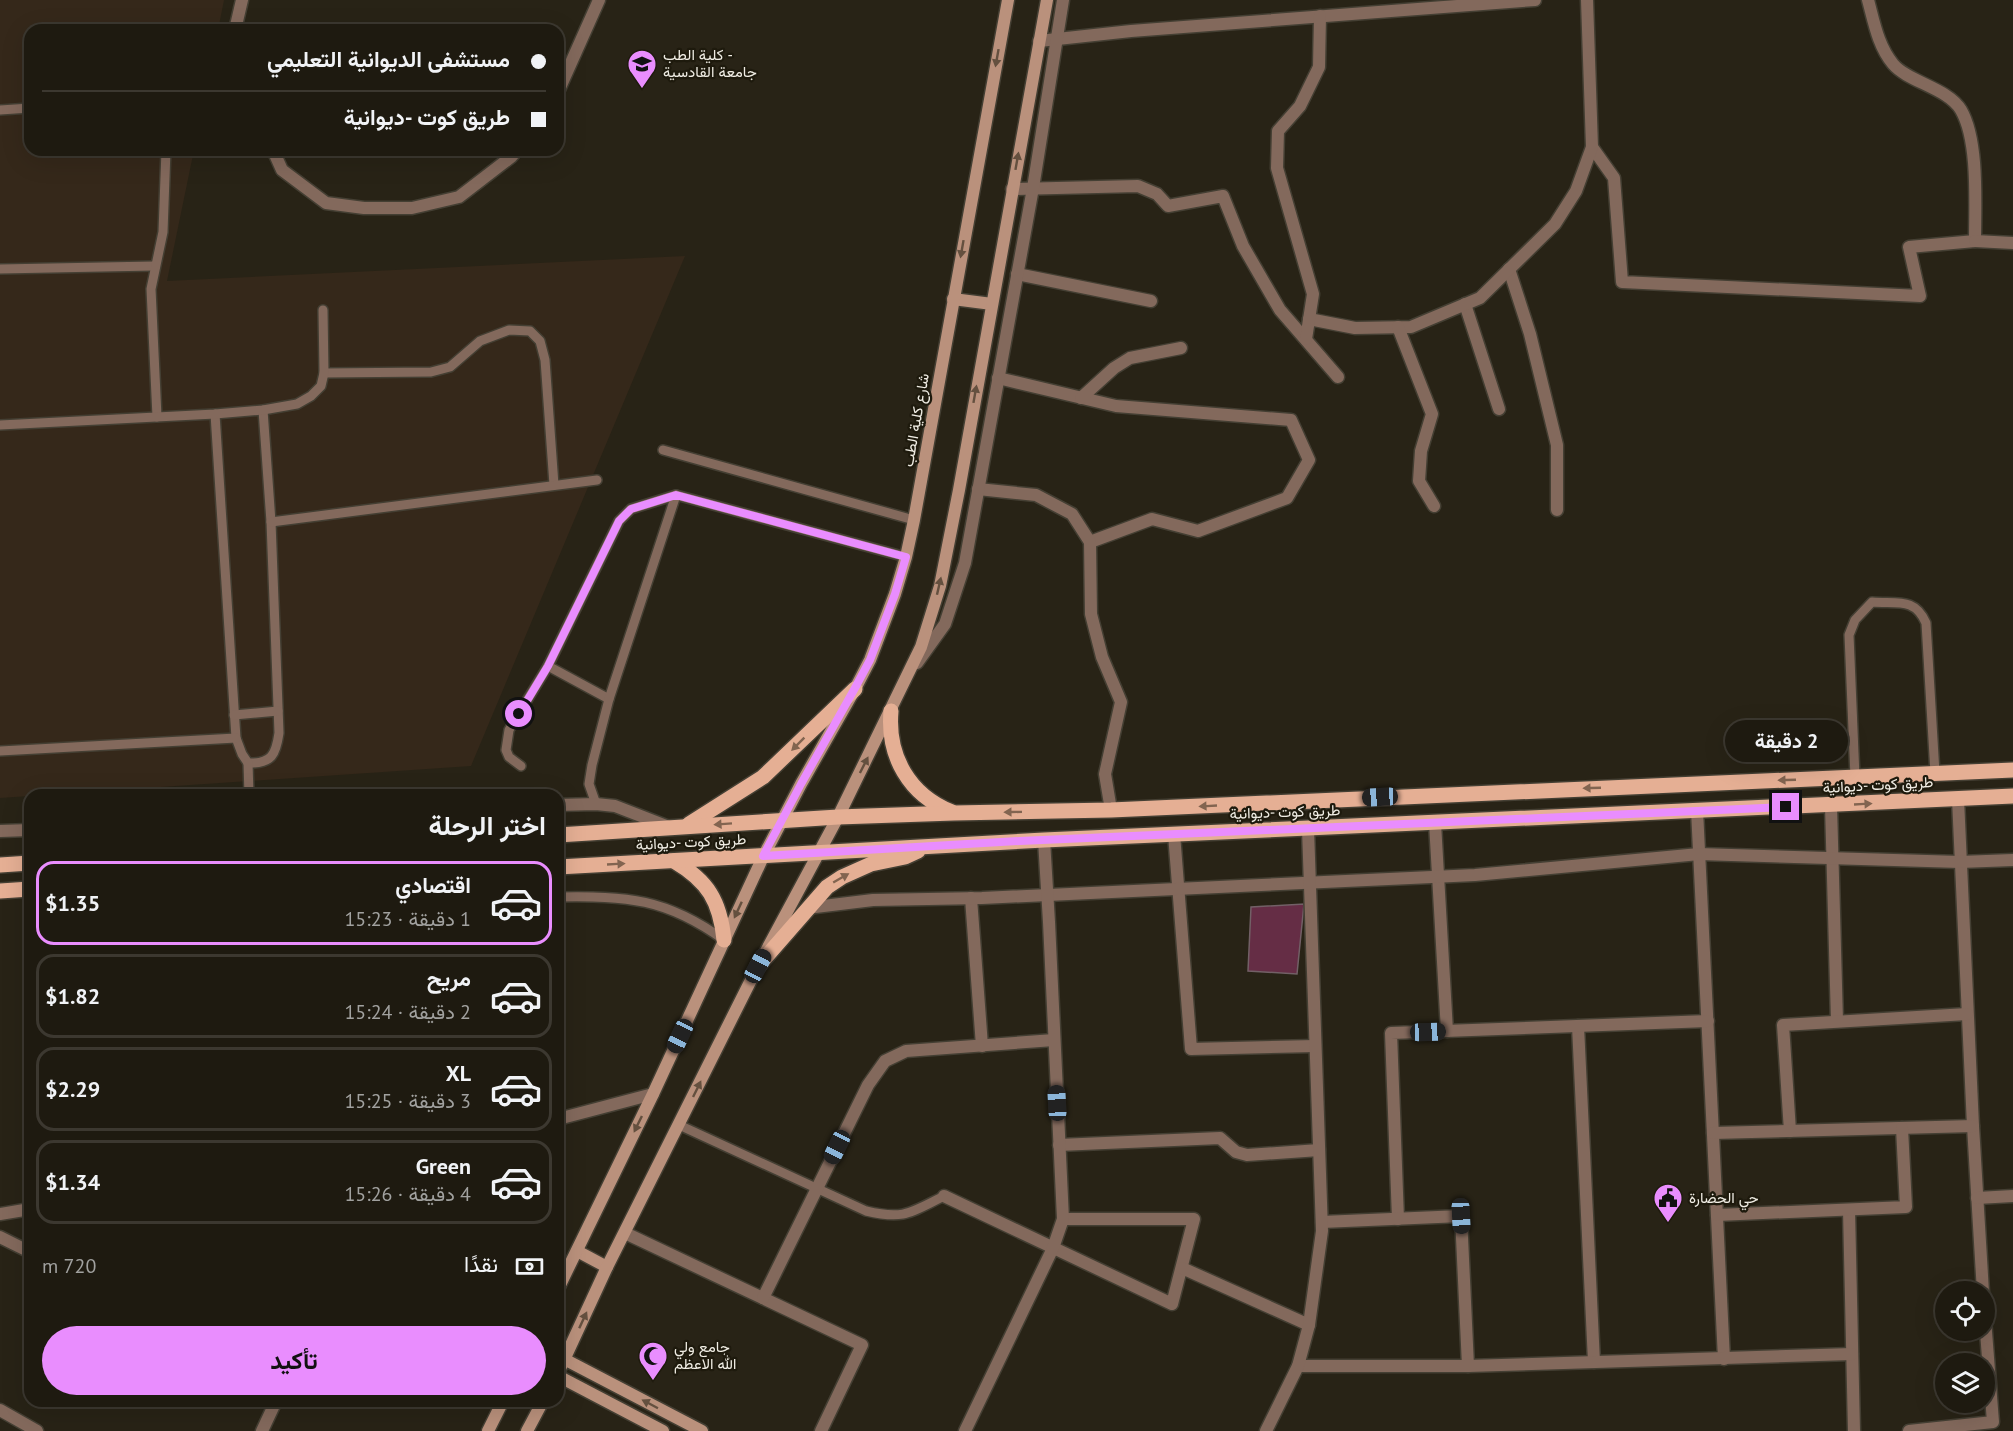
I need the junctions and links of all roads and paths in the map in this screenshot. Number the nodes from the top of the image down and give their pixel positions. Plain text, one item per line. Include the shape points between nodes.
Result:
1 (242, 0) edge
2 (599, 0) edge
3 (1008, 0) edge
4 (1047, 0) edge
5 (1063, 0) edge
6 (1535, 0) edge
7 (1587, 0) edge
8 (1868, 0) edge
9 (1418, 4) edge
10 (1320, 16) junction
11 (236, 24) edge
12 (1057, 38) junction
13 (1039, 41) junction
14 (564, 79) edge
15 (24, 108) edge
16 (0, 110) edge
17 (1592, 147) junction
18 (166, 156) edge
19 (276, 156) edge
20 (512, 156) edge
21 (1033, 188) junction
22 (1012, 189) junction
23 (1976, 241) junction
24 (2013, 243) edge
25 (154, 266) junction
26 (0, 269) edge
27 (1509, 269) junction
28 (1017, 274) junction
29 (953, 299) junction
30 (1151, 301) dead end
31 (992, 304) junction
32 (1465, 304) junction
33 (323, 310) dead end
34 (1309, 319) junction
35 (1398, 327) junction
36 (1306, 339) junction
37 (1181, 348) dead end
38 (324, 373) junction
39 (1338, 377) dead end
40 (998, 378) junction
41 (1082, 398) junction
42 (1499, 409) dead end
43 (263, 410) junction
44 (215, 414) junction
45 (157, 417) junction
46 (0, 425) edge
47 (663, 450) dead end
48 (597, 480) dead end
49 (554, 485) junction
50 (978, 489) junction
51 (676, 495) junction
52 (1434, 506) dead end
53 (1557, 510) dead end
54 (914, 520) junction
55 (271, 522) junction
56 (1090, 542) junction
57 (906, 557) junction
58 (548, 666) junction
59 (906, 678) junction
60 (855, 688) junction
61 (609, 699) junction
62 (278, 711) junction
63 (891, 711) junction
64 (234, 715) junction
65 (236, 738) junction
66 (0, 751) edge
67 (248, 763) junction
68 (521, 766) dead end
69 (2013, 770) edge
70 (1935, 773) junction
71 (1855, 777) junction
72 (249, 789) edge
73 (2013, 796) edge
74 (1958, 799) junction
75 (596, 804) junction
76 (564, 806) edge
77 (1831, 806) junction
78 (1111, 810) junction
79 (1697, 810) junction
80 (954, 813) junction
81 (838, 818) junction
82 (782, 820) junction
83 (1435, 823) junction
84 (678, 827) junction
85 (1308, 829) junction
86 (24, 830) edge
87 (0, 831) edge
88 (1174, 834) junction
89 (564, 835) edge
90 (1044, 840) junction
91 (928, 846) junction
92 (819, 853) junction
93 (1699, 854) junction
94 (763, 856) junction
95 (1833, 858) junction
96 (2013, 860) edge
97 (674, 861) junction
98 (1960, 862) junction
99 (24, 863) edge
100 (0, 865) edge
101 (564, 867) edge
102 (1439, 876) junction
103 (1310, 882) junction
104 (1178, 888) junction
105 (24, 889) edge
106 (0, 891) edge
107 (1048, 894) junction
108 (564, 897) edge
109 (971, 898) junction
110 (807, 908) junction
111 (724, 940) junction
112 (758, 966) junction
113 (1967, 1014) junction
114 (1708, 1021) junction
115 (1837, 1021) junction
116 (1578, 1026) junction
117 (1447, 1031) junction
118 (1054, 1040) junction
119 (982, 1046) junction
120 (1315, 1046) junction
121 (653, 1094) junction
122 (564, 1117) edge
123 (679, 1125) junction
124 (1973, 1126) junction
125 (1902, 1128) junction
126 (1790, 1131) junction
127 (1713, 1133) junction
128 (1059, 1145) junction
129 (1319, 1150) junction
130 (817, 1189) junction
131 (944, 1196) joint
132 (2013, 1196) edge
133 (1977, 1198) junction
134 (1849, 1210) junction
135 (24, 1211) edge
136 (1717, 1215) junction
137 (1, 1217) edge
138 (1063, 1219) junction
139 (1398, 1219) junction
140 (1322, 1222) junction
141 (625, 1233) junction
142 (0, 1237) edge
143 (1053, 1248) junction
144 (24, 1249) edge
145 (577, 1251) junction
146 (607, 1267) junction
147 (1182, 1268) junction
148 (564, 1277) edge
149 (1982, 1281) edge
150 (762, 1298) junction
151 (1309, 1325) junction
152 (1987, 1341) edge
153 (1852, 1354) junction
154 (564, 1359) joint
155 (1724, 1359) junction
156 (1594, 1362) junction
157 (1298, 1366) junction
158 (1468, 1366) junction
159 (564, 1378) edge
160 (273, 1407) edge
161 (500, 1407) edge
162 (540, 1407) edge
163 (0, 1410) edge
164 (37, 1431) edge
165 (262, 1431) edge
166 (488, 1431) edge
167 (527, 1431) edge
168 (663, 1431) edge
169 (702, 1431) edge
170 (821, 1431) edge
171 (965, 1431) edge
172 (1266, 1431) edge
173 (1854, 1431) edge
174 (1909, 1431) edge

1 - 11 street
2 - 14 street
3 -> 29 main road, شارع كلية الطب
4 - 13 main road
5 - 12 street
6 - 9 street
7 - 17 street
8 - 23 street via 1880,42 1894,65 1960,108 1968,126 1975,174
9 - 10 street
10 - 12 street
10 - 34 street via 1319,67 1300,106 1278,131 1277,168 1313,294
12 - 13 street
12 - 21 street
22 -> 13 main road
15 - 16 lane
17 - 23 street via 1614,178 1622,282 1920,296 1909,247
17 - 27 street via 1576,191 1555,224
18 - 25 lane via 163,232
19 - 20 street via 282,170 326,203 412,208 459,197
21 - 22 street
21 - 28 street
21 - 36 street via 1138,186 1157,194 1168,206 1223,196 1248,255 1280,310
22 - 31 main road
23 - 24 street
25 - 26 lane
25 - 45 lane via 151,289
27 - 32 street via 1480,298
27 - 53 street via 1530,334 1557,445
28 - 30 street
28 - 40 street
29 - 31 main road
29 - 54 main road, شارع كلية الطب
59 -> 31 main road via 921,647 940,585
32 - 35 street via 1411,327
32 - 42 street
33 - 38 lane
34 - 35 street via 1355,328
34 - 36 street
35 - 52 street via 1432,414 1421,451 1419,481
36 - 39 street
37 - 41 street via 1130,358 1113,368
38 - 43 lane via 321,386 311,396 297,404
38 - 49 lane via 431,372 450,367 480,340 509,330 530,331 540,340 545,360
40 - 41 street
40 - 50 street
41 - 56 street via 1116,406 1291,420 1309,460 1287,498 1198,531 1152,519
43 - 44 lane
43 - 55 lane
44 - 45 lane
44 - 64 lane
45 - 46 lane
47 - 54 lane
48 - 49 lane
49 - 55 lane
50 - 56 street via 1036,495 1072,514
50 - 59 street via 964,563 945,624
51 - 57 lane
51 - 58 lane via 631,509 619,521
51 - 61 lane
54 - 57 main road, شارع كلية الطب
55 - 62 lane
56 - 78 street via 1091,614 1102,657 1121,702 1105,774
57 - 60 main road, شارع كلية الطب via 883,628
58 - 61 lane
58 - 68 lane via 509,730 506,750
59 - 63 main road
60 - 82 main road, شارع كلية الطب
60 -> 84 main road via 763,777
61 - 75 lane via 590,774
62 - 64 lane
62 - 67 lane via 277,749 269,759
63 - 80 main road via 893,747 900,768 929,800
81 -> 63 main road
64 - 65 lane
65 - 66 lane
65 - 67 lane
67 - 72 lane
69 - 70 main road, طريق كوت -ديوانية
70 - 71 main road, طريق كوت -ديوانية
70 - 71 lane via 1926,623 1913,604 1872,603 1854,620 1849,635
71 -> 78 main road, طريق كوت -ديوانية
73 - 74 main road, طريق كوت -ديوانية
77 -> 74 main road, طريق كوت -ديوانية
74 - 98 street
75 - 76 street
75 - 84 street via 615,806
77 - 79 main road, طريق كوت -ديوانية
77 - 95 street
78 -> 80 main road, طريق كوت -ديوانية
79 - 83 main road, طريق كوت -ديوانية
79 - 93 street
80 - 81 main road, طريق كوت -ديوانية
81 - 82 main road, طريق كوت -ديوانية
81 - 92 main road
82 -> 84 main road, طريق كوت -ديوانية
82 - 94 main road, شارع كلية الطب
83 - 85 main road, طريق كوت -ديوانية
83 - 102 street
84 - 89 main road, طريق كوت -ديوانية
85 - 88 main road, طريق كوت -ديوانية
85 - 103 street
86 - 87 street
88 - 90 main road, طريق كوت -ديوانية
88 - 104 street
90 - 91 main road, طريق كوت -ديوانية
90 - 107 street
91 - 92 main road, طريق كوت -ديوانية
110 -> 91 main road via 842,877
92 - 94 main road, طريق كوت -ديوانية
92 - 112 main road
93 - 95 street
93 - 102 street
93 - 114 street
94 - 97 main road, طريق كوت -ديوانية
94 -> 111 main road, شارع كلية الطب
95 - 98 street
95 - 115 street
96 - 98 street
101 -> 97 main road, طريق كوت -ديوانية
97 - 111 main road via 691,871 716,901
98 - 113 street
99 - 100 main road
102 - 103 street
102 - 117 street
103 - 104 street
103 - 120 street
104 - 107 street
104 - 120 street via 1191,1049
105 - 106 main road
107 - 109 street
107 - 118 street
108 - 111 lane via 625,898 652,903 678,911
109 - 110 street via 873,900
109 - 119 street
110 - 112 main road
111 - 121 main road, شارع كلية الطب
123 -> 112 main road
113 - 115 street
113 - 124 street
114 - 116 street
114 - 127 street
115 - 126 street via 1783,1025
116 - 117 street
116 - 156 street
117 - 139 street via 1392,1033
118 - 119 street
118 - 128 street
119 - 130 street via 906,1051 885,1061 868,1085
120 - 129 street
121 - 122 street
121 -> 145 main road, شارع كلية الطب
123 - 130 lane
123 - 141 main road
124 - 125 street
124 - 133 street
125 - 126 street
125 - 134 street via 1906,1207
126 - 127 street
127 - 136 street
128 - 129 street via 1220,1138 1236,1152 1247,1155
128 - 138 street
129 - 140 street
130 - 131 lane via 866,1211 888,1216 907,1215
130 - 150 street
131 - 143 street
132 - 133 street
133 - 149 street
134 - 136 street
134 - 153 street
135 - 137 street
136 - 155 street
138 - 143 street
138 - 147 street via 1194,1219
139 - 140 street
139 - 158 street via 1461,1216
140 - 151 street
141 - 146 main road
141 - 150 street
142 - 144 street
143 - 147 street via 1172,1304
143 - 171 street
145 - 146 main road
145 - 148 main road, شارع كلية الطب
154 -> 146 main road
147 - 151 street
150 - 170 street via 862,1345
151 - 157 street
152 - 174 street via 1993,1422
153 - 155 street
153 - 173 street
169 -> 154 main road
155 - 156 street
156 - 158 street
157 - 158 street
157 - 172 street
159 - 168 main road
160 - 165 street
161 - 166 main road
162 - 167 main road
163 - 164 street

